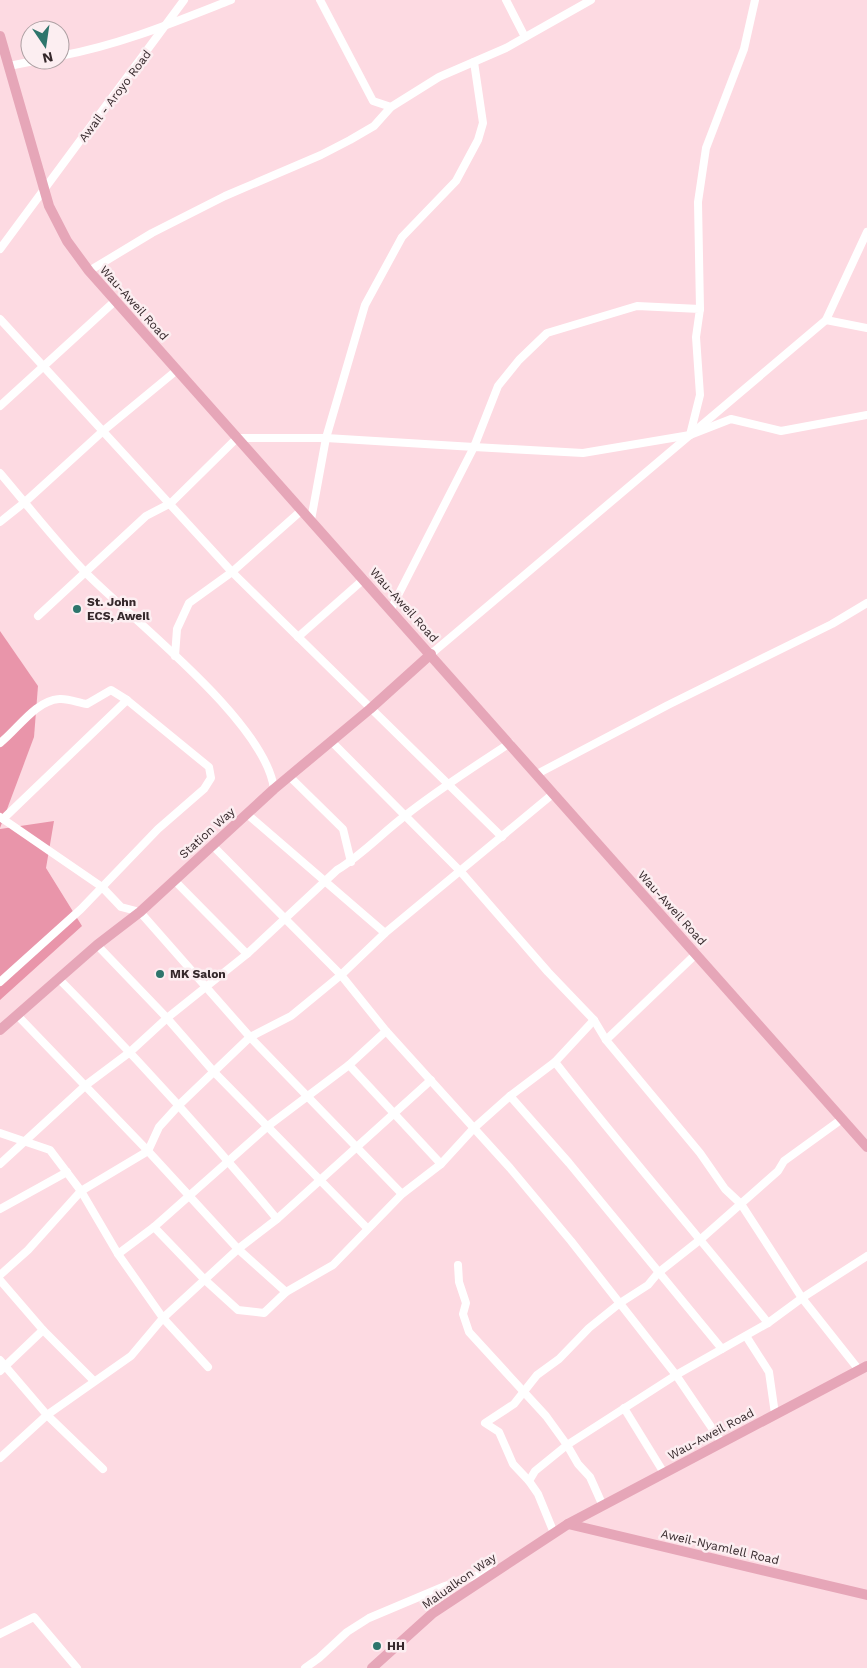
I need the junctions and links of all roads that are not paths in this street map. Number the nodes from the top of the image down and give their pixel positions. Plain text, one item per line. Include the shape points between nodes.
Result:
1 (184, 0) edge
2 (231, 0) edge
3 (320, 0) edge
4 (506, 0) edge
5 (591, 0) edge
6 (755, 0) edge
7 (164, 27) junction
8 (0, 36) edge
9 (525, 38) junction
10 (70, 54) edge
11 (474, 62) junction
12 (20, 64) edge
13 (9, 66) junction
14 (391, 107) junction
15 (44, 191) junction
16 (867, 232) edge
17 (0, 249) edge
18 (89, 271) junction
19 (115, 301) junction
20 (700, 309) junction
21 (0, 319) edge
22 (826, 320) junction
23 (867, 328) edge
24 (43, 366) junction
25 (177, 370) junction
26 (0, 406) edge
27 (867, 415) edge
28 (103, 431) junction
29 (690, 434) junction
30 (237, 438) junction
31 (326, 438) junction
32 (474, 447) junction
33 (0, 473) edge
34 (25, 502) junction
35 (171, 503) junction
36 (302, 510) junction
37 (311, 520) junction
38 (0, 522) edge
39 (232, 572) junction
40 (86, 573) junction
41 (364, 579) junction
42 (867, 603) edge
43 (391, 609) junction
44 (38, 616) dead end
45 (298, 637) junction
46 (431, 654) junction
47 (175, 656) junction
48 (127, 700) junction
49 (370, 709) junction
50 (331, 741) junction
51 (0, 743) edge
52 (510, 743) junction
53 (537, 774) junction
54 (289, 776) junction
55 (447, 785) junction
56 (274, 789) junction
57 (554, 793) junction
58 (247, 814) junction
59 (405, 816) junction
60 (1, 818) edge
61 (502, 837) junction
62 (213, 846) junction
63 (351, 862) junction
64 (461, 872) junction
65 (174, 880) junction
66 (324, 881) junction
67 (102, 887) junction
68 (140, 912) junction
69 (284, 920) junction
70 (385, 933) junction
71 (97, 945) junction
72 (247, 954) junction
73 (696, 954) junction
74 (341, 976) junction
75 (59, 979) junction
76 (0, 982) edge
77 (206, 986) junction
78 (17, 1015) junction
79 (167, 1018) junction
80 (594, 1020) junction
81 (0, 1030) edge
82 (386, 1031) junction
83 (250, 1037) junction
84 (606, 1040) junction
85 (130, 1052) junction
86 (554, 1062) junction
87 (350, 1065) junction
88 (214, 1072) junction
89 (431, 1080) junction
90 (86, 1085) junction
91 (306, 1096) junction
92 (510, 1096) junction
93 (179, 1105) junction
94 (393, 1114) junction
95 (842, 1119) junction
96 (268, 1126) junction
97 (474, 1128) junction
98 (0, 1133) edge
99 (23, 1141) junction
100 (867, 1146) edge
101 (355, 1148) junction
102 (148, 1151) junction
103 (229, 1161) junction
104 (0, 1164) edge
105 (441, 1164) junction
106 (67, 1172) junction
107 (319, 1181) junction
108 (81, 1191) junction
109 (402, 1194) junction
110 (189, 1196) junction
111 (741, 1204) junction
112 (0, 1209) edge
113 (277, 1219) junction
114 (154, 1228) junction
115 (367, 1228) junction
116 (701, 1240) junction
117 (238, 1249) junction
118 (118, 1254) junction
119 (867, 1256) edge
120 (458, 1265) dead end
121 (658, 1273) junction
122 (0, 1275) edge
123 (0, 1280) edge
124 (205, 1280) junction
125 (286, 1292) junction
126 (802, 1298) junction
127 (620, 1303) junction
128 (163, 1318) junction
129 (768, 1323) junction
130 (43, 1330) junction
131 (746, 1336) junction
132 (722, 1349) junction
133 (2, 1365) edge
134 (208, 1367) dead end
135 (863, 1368) edge
136 (676, 1375) junction
137 (93, 1380) junction
138 (523, 1394) junction
139 (624, 1408) junction
140 (775, 1414) junction
141 (47, 1415) junction
142 (722, 1443) junction
143 (567, 1445) junction
144 (0, 1458) edge
145 (103, 1469) dead end
146 (664, 1473) junction
147 (530, 1480) junction
148 (603, 1506) junction
149 (568, 1524) junction
150 (554, 1533) junction
151 (501, 1566) junction
152 (867, 1595) edge
153 (0, 1634) edge
154 (76, 1668) edge
155 (305, 1668) edge
156 (372, 1668) edge

1 - 7 street, Awail - Aroyo Road
2 - 7 street
3 - 14 street via 374,101
4 - 9 street
5 - 9 street
6 - 20 street via 744,49 706,148 698,202
7 - 10 street
7 - 15 street, Awail - Aroyo Road
8 - 13 main road, Wau-Aweil Road
9 - 11 street
11 - 14 street via 439,77
11 - 31 street via 483,123 478,140 456,181 402,237 364,305
12 - 13 street
13 - 15 main road, Wau-Aweil Road
14 - 18 street via 374,126 350,140 217,200 152,233
15 - 17 street, Awail - Aroyo Road
15 - 18 main road, Wau-Aweil Road via 56,224
16 - 22 street
18 - 19 main road, Wau-Aweil Road
19 - 24 street
19 - 25 main road, Wau-Aweil Road
20 - 29 street via 696,337 700,395
20 - 32 street via 637,306 547,333 498,386
21 - 24 street
22 - 23 street
22 - 29 street
24 - 26 street
24 - 28 street
25 - 28 street
25 - 30 main road, Wau-Aweil Road
27 - 29 street via 781,431 731,419
28 - 34 street
28 - 35 street
29 - 32 street via 584,453
29 - 46 street
30 - 31 street
30 - 35 street
30 - 36 main road, Wau-Aweil Road
31 - 32 street
31 - 37 street
32 - 43 street
33 - 34 street
34 - 38 street
34 - 40 street
35 - 39 street
35 - 40 street via 146,516
36 - 37 main road, Wau-Aweil Road
36 - 39 street
37 - 41 main road, Wau-Aweil Road
39 - 45 street
39 - 47 street via 189,604 177,629
40 - 44 street
40 - 47 street
41 - 43 main road, Wau-Aweil Road
41 - 45 street
42 - 53 street via 832,624
43 - 46 main road, Wau-Aweil Road
45 - 49 street
46 - 49 main road, Station Way
46 - 52 main road, Wau-Aweil Road
47 - 56 street via 218,698 256,743
48 - 51 street via 112,690 87,704 60,698 40,705
48 - 60 street
48 - 67 street via 209,767 211,778 204,789 158,829
49 - 50 main road, Station Way
49 - 55 street
50 - 54 main road, Station Way
50 - 59 street
52 - 53 main road, Wau-Aweil Road
52 - 55 street
53 - 57 main road, Wau-Aweil Road
54 - 56 main road, Station Way
54 - 63 street via 343,829
55 - 59 street
55 - 61 street
56 - 58 main road, Station Way
57 - 61 street
57 - 73 main road, Wau-Aweil Road
58 - 62 main road, Station Way
58 - 66 street
59 - 63 street
59 - 64 street
60 - 67 street
61 - 64 street
62 - 65 main road, Station Way
62 - 69 street
63 - 66 street
64 - 70 street
64 - 80 street
65 - 68 main road, Station Way
65 - 72 street
66 - 69 street
66 - 70 street
67 - 68 street via 121,907
67 - 76 street
68 - 71 main road, Station Way
68 - 77 street
69 - 72 street
69 - 74 street
70 - 74 street
71 - 75 main road, Station Way
71 - 79 street
72 - 77 street
73 - 84 street
73 - 95 main road, Wau-Aweil Road
74 - 82 street
74 - 83 street via 291,1016
75 - 78 main road, Station Way
75 - 85 street
77 - 79 street
77 - 83 street
78 - 81 main road, Station Way
78 - 90 street
79 - 85 street
79 - 88 street
80 - 84 street
80 - 86 street
82 - 87 street
82 - 89 street
83 - 88 street
83 - 91 street
84 - 111 street via 725,1189
85 - 90 street
85 - 93 street
86 - 92 street
86 - 116 street
87 - 91 street
87 - 94 street
88 - 93 street
88 - 96 street
89 - 94 street
89 - 97 street
90 - 99 street
90 - 102 street
91 - 96 street
91 - 101 street
92 - 97 street
92 - 121 street
93 - 102 street via 159,1127
93 - 103 street
94 - 101 street
94 - 105 street
95 - 100 main road, Wau-Aweil Road
95 - 111 street via 784,1162
96 - 103 street
96 - 107 street
97 - 105 street
97 - 127 street via 535,1197
98 - 99 street
99 - 104 street
99 - 106 street via 50,1150
101 - 107 street
101 - 109 street
102 - 108 street
102 - 110 street
103 - 110 street
103 - 113 street
105 - 109 street
106 - 108 street
106 - 112 street
107 - 113 street
107 - 115 street
108 - 118 street
108 - 122 street via 28,1250
109 - 115 street
110 - 114 street
110 - 117 street
111 - 116 street
111 - 126 street
113 - 117 street
114 - 118 street
114 - 124 street
115 - 125 street via 333,1265
116 - 121 street
116 - 129 street
117 - 124 street
117 - 125 street
118 - 128 street
119 - 126 street
120 - 138 street via 468,1332
121 - 127 street via 648,1285
121 - 132 street
123 - 130 street
124 - 125 street via 238,1310 264,1313
124 - 128 street
126 - 129 street
126 - 135 street
127 - 136 street
127 - 138 street via 537,1375
128 - 134 street
128 - 137 street via 131,1356
129 - 131 street
130 - 133 street
130 - 137 street
131 - 132 street
131 - 140 street via 769,1372
132 - 136 street
133 - 141 street
135 - 140 main road, Wau-Aweil Road
136 - 139 street
136 - 142 street
137 - 141 street
138 - 143 street via 546,1416
138 - 147 street via 485,1423 499,1432 513,1464
139 - 143 street
139 - 146 street
140 - 142 main road, Wau-Aweil Road
141 - 144 street
141 - 145 street
142 - 146 main road, Wau-Aweil Road
143 - 147 street via 535,1471
143 - 148 street via 590,1477
146 - 148 main road, Wau-Aweil Road
147 - 150 street
148 - 149 main road, Wau-Aweil Road
149 - 150 main road, Malualkon Way
149 - 152 main road, Aweil-Nyamlell Road
150 - 151 main road, Malualkon Way
151 - 155 street via 369,1618 347,1632
151 - 156 main road, Malualkon Way via 433,1613
153 - 154 street via 34,1616

